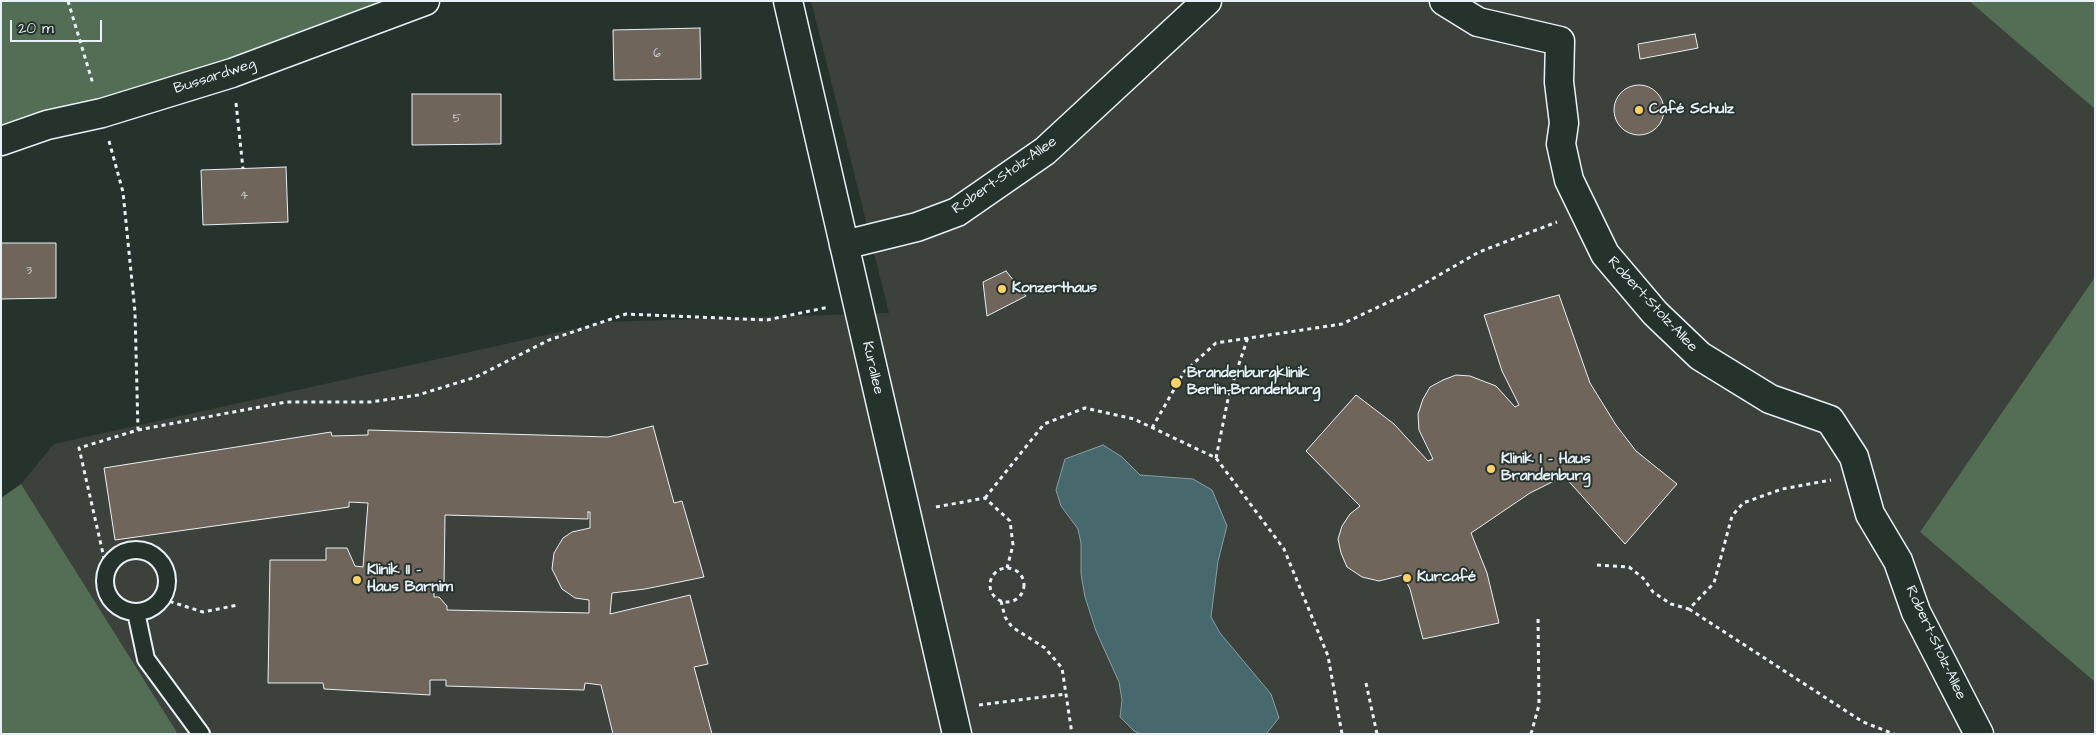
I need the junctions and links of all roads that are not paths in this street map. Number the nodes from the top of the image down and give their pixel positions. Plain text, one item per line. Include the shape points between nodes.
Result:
1 (425, 1) edge
2 (788, 1) edge
3 (1208, 1) edge
4 (1444, 1) edge
5 (1, 141) edge
6 (844, 245) junction
7 (136, 612) junction
8 (954, 721) edge
9 (201, 734) edge
10 (1979, 734) edge

1 - 5 street, Bussardweg via 232,73
2 - 6 street, Kurallee
3 - 6 street, Robert-Stolz-Allee via 1045,151 957,212 916,227
4 - 10 street, Robert-Stolz-Allee via 1478,22 1560,41 1564,123 1561,144 1569,180 1605,254 1655,313 1700,356 1770,399 1830,420 1854,457 1870,514 1898,561 1916,612
6 - 8 street, Kurallee
7 - 7 lane via 146,611 162,599 167,588 164,566 157,558 138,550 119,556 111,564 105,580 111,599 117,606
7 - 9 lane via 146,660

